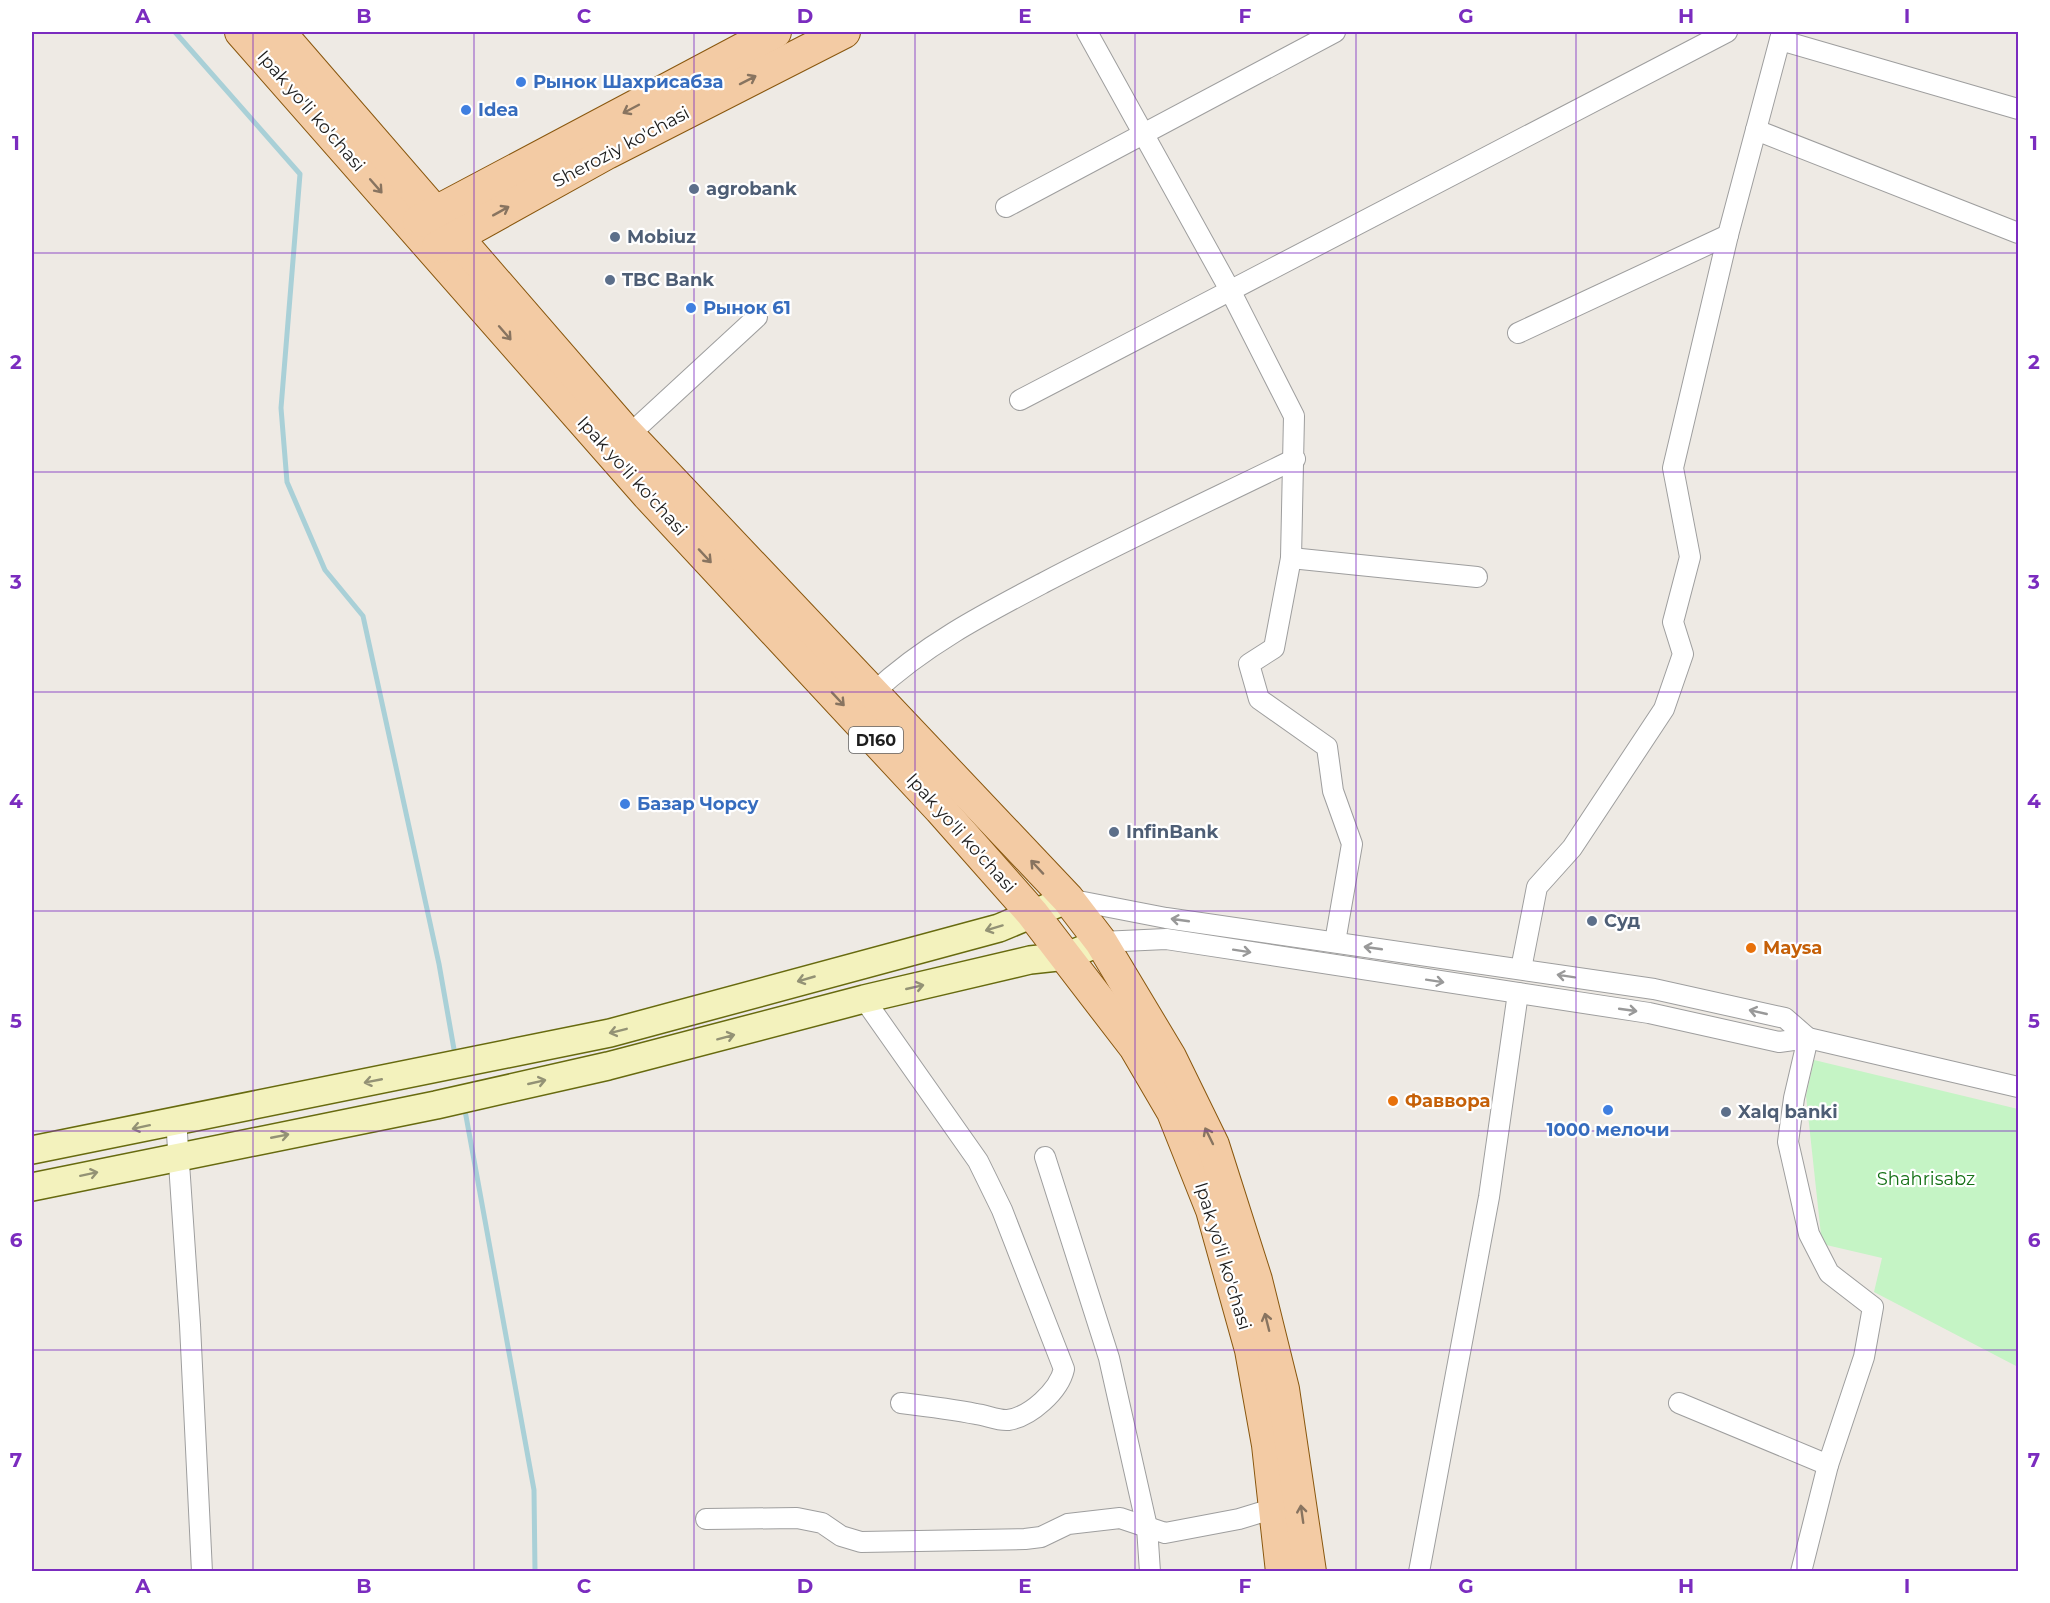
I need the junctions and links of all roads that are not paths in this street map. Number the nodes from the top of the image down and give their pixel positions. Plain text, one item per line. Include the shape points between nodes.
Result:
1 (241, 32) edge
2 (279, 32) edge
3 (775, 32) edge
4 (844, 32) edge
5 (1087, 32) edge
6 (1335, 32) edge
7 (1727, 32) edge
8 (1781, 36) edge
9 (734, 41) edge
10 (2019, 109) edge
11 (1756, 130) junction
12 (1142, 133) junction
13 (1006, 207) dead end
14 (423, 219) junction
15 (2019, 233) edge
16 (1728, 236) junction
17 (444, 243) junction
18 (1231, 292) junction
19 (757, 317) dead end
20 (1518, 333) dead end
21 (1020, 400) dead end
22 (629, 435) junction
23 (1294, 459) junction
24 (1291, 558) junction
25 (1477, 577) dead end
26 (873, 693) junction
27 (1068, 899) junction
28 (1032, 913) junction
29 (1101, 942) junction
30 (1335, 942) junction
31 (1067, 956) junction
32 (1521, 969) junction
33 (1518, 993) junction
34 (864, 999) junction
35 (1808, 1038) junction
36 (2019, 1087) edge
37 (176, 1119) junction
38 (32, 1150) edge
39 (179, 1155) junction
40 (1045, 1157) dead end
41 (32, 1187) edge
42 (901, 1403) dead end
43 (1679, 1403) dead end
44 (1828, 1465) junction
45 (1275, 1508) junction
46 (706, 1519) dead end
47 (1147, 1527) junction
48 (202, 1572) edge
49 (1150, 1572) edge
50 (1282, 1572) edge
51 (1310, 1572) edge
52 (1419, 1572) edge
53 (1801, 1572) edge

1 -> 14 main road, Ipak yo'li ko'chasi / D160
2 - 14 main road, Ipak yo'li ko'chasi / D160
3 - 9 main road, Sheroziy ko'chasi
17 -> 4 main road, Sheroziy ko'chasi via 607,153
5 - 12 street
6 - 12 street
7 - 18 street
8 - 10 street
8 - 11 street
9 -> 14 main road, Sheroziy ko'chasi
11 - 15 street
11 - 16 street
12 - 13 street
12 - 18 street
14 - 17 main road, Ipak yo'li ko'chasi / D160
16 - 20 street
16 - 32 street via 1673,468 1690,557 1673,622 1683,654 1664,709 1572,848 1537,887
17 - 22 main road, Ipak yo'li ko'chasi / D160
17 -> 28 main road, Ipak yo'li ko'chasi / D160 via 648,495
18 - 21 street
18 - 23 street via 1294,416
19 - 22 street
22 - 26 main road, Ipak yo'li ko'chasi / D160
23 - 24 street
23 - 26 street via 976,618 905,663
24 - 25 street
24 - 30 street via 1274,648 1248,664 1259,699 1327,747 1333,791 1352,844
27 -> 26 main road, Ipak yo'li ko'chasi / D160
27 - 28 main road
27 - 29 main road, Ipak yo'li ko'chasi / D160
30 -> 27 street via 1166,918
28 - 31 main road, Ipak yo'li ko'chasi / D160
28 -> 37 main road via 999,928 609,1033
29 - 31 main road
29 -> 33 street via 1166,939
51 -> 29 main road, Ipak yo'li ko'chasi / D160 via 1283,1389 1256,1280 1213,1145 1170,1057
32 -> 30 street
34 -> 31 main road via 1030,960
31 - 45 main road, Ipak yo'li ko'chasi / D160 via 1135,1047 1173,1112 1212,1210 1251,1350
35 -> 32 street via 1785,1018 1654,989
33 -> 35 street via 1649,1013 1779,1042
33 - 52 street via 1489,1197
39 -> 34 main road via 480,1095 701,1043
34 - 42 street via 978,1161 1002,1210 1064,1369 1053,1391 1021,1417 1005,1421
35 - 36 street
35 - 44 street via 1788,1142 1809,1234 1829,1273 1874,1306 1864,1357
37 -> 38 main road
37 - 39 street
41 -> 39 main road
39 - 48 street
40 - 47 street via 1109,1358
43 - 44 street
44 - 53 street
45 - 47 street via 1165,1533
45 - 50 main road, Ipak yo'li ko'chasi / D160
46 - 47 street via 796,1518 822,1523 841,1536 861,1542 1025,1539 1041,1537 1068,1524 1120,1518
47 - 49 street

